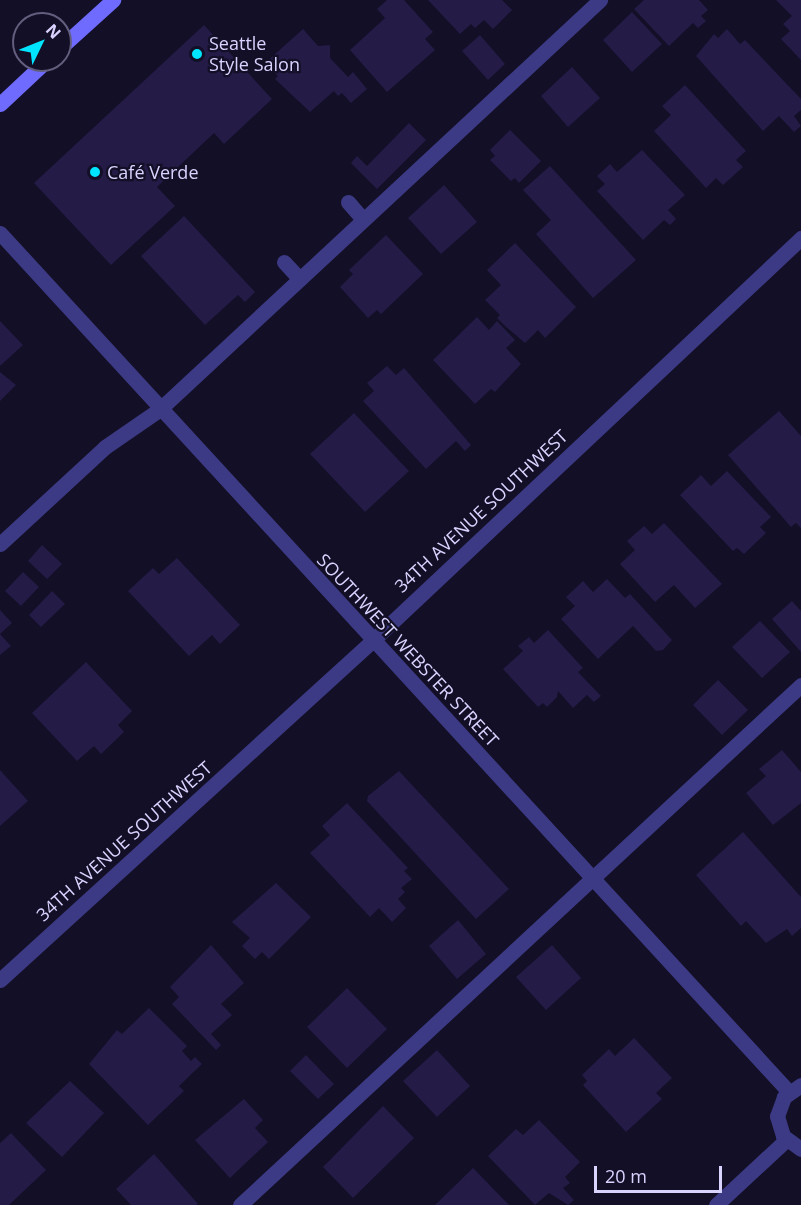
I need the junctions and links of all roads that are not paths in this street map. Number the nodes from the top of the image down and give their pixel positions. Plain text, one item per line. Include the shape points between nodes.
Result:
1 (112, 0) edge
2 (600, 0) edge
3 (72, 37) edge
4 (34, 72) edge
5 (0, 104) edge
6 (348, 202) dead end
7 (363, 219) junction
8 (0, 233) edge
9 (801, 238) edge
10 (284, 262) dead end
11 (300, 279) junction
12 (160, 409) junction
13 (0, 544) edge
14 (372, 641) junction
15 (801, 685) edge
16 (592, 878) junction
17 (0, 980) edge
18 (795, 1088) edge
19 (786, 1140) junction
20 (801, 1149) edge
21 (240, 1205) edge
22 (716, 1205) edge

1 - 3 main road
2 - 7 street
4 - 5 main road
6 - 7 street
7 - 11 street
8 - 12 street, SOUTHWEST WEBSTER STREET
9 - 14 street, 34TH AVENUE SOUTHWEST
10 - 11 street
11 - 12 street
12 - 13 street via 105,447
12 - 14 street, SOUTHWEST WEBSTER STREET
14 - 16 street, SOUTHWEST WEBSTER STREET
14 - 17 street, 34TH AVENUE SOUTHWEST
15 - 16 street
16 - 18 street, SOUTHWEST WEBSTER STREET
16 - 21 street
18 - 19 street via 777,1116
19 - 20 street
19 - 22 street

